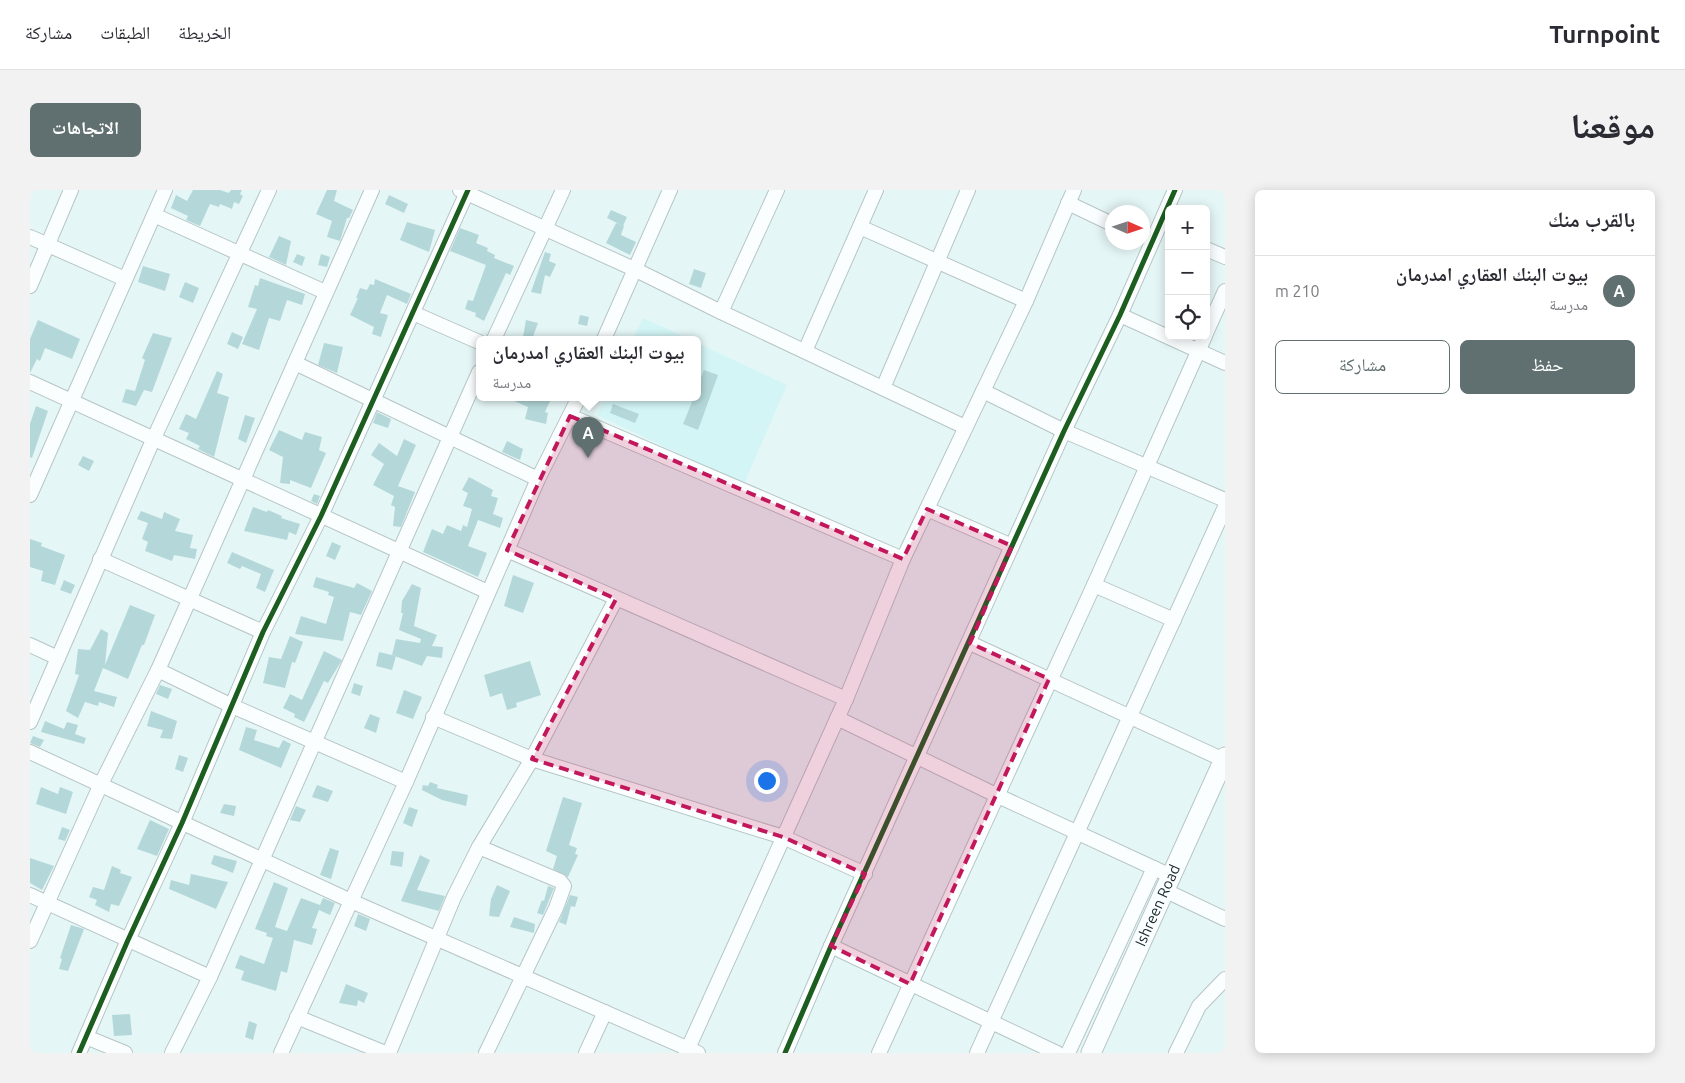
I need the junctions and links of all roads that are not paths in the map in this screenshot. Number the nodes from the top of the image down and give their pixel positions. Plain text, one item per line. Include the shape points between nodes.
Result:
1 (71, 190) edge
2 (165, 190) edge
3 (269, 190) edge
4 (372, 190) edge
5 (563, 190) edge
6 (670, 190) edge
7 (777, 190) edge
8 (876, 190) edge
9 (968, 190) edge
10 (1175, 190) edge
11 (465, 191) edge
12 (1071, 196) edge
13 (154, 215) junction
14 (1105, 219) edge
15 (860, 228) junction
16 (545, 229) junction
17 (1164, 229) edge
18 (30, 237) edge
19 (1150, 239) edge
20 (49, 246) junction
21 (1144, 250) edge
22 (1208, 250) edge
23 (240, 254) junction
24 (1225, 257) edge
25 (939, 261) junction
26 (634, 268) junction
27 (125, 279) junction
28 (30, 286) edge
29 (1225, 291) edge
30 (325, 292) junction
31 (1026, 301) junction
32 (721, 312) junction
33 (413, 313) junction
34 (1120, 315) junction
35 (1210, 326) edge
36 (495, 336) edge
37 (605, 336) edge
38 (1203, 340) edge
39 (476, 341) edge
40 (1198, 350) junction
41 (805, 351) junction
42 (296, 363) junction
43 (1225, 363) edge
44 (476, 379) edge
45 (30, 382) edge
46 (882, 388) junction
47 (983, 391) junction
48 (373, 399) junction
49 (577, 401) edge
50 (72, 402) junction
51 (570, 416) junction
52 (965, 426) junction
53 (1064, 431) junction
54 (450, 438) junction
55 (153, 440) junction
56 (1146, 466) junction
57 (243, 479) junction
58 (538, 479) junction
59 (30, 495) edge
60 (1225, 500) edge
61 (1225, 507) edge
62 (927, 509) junction
63 (322, 516) junction
64 (1012, 546) junction
65 (507, 550) junction
66 (398, 552) junction
67 (100, 559) junction
68 (904, 559) junction
69 (1094, 585) junction
70 (488, 592) junction
71 (190, 599) junction
72 (616, 599) junction
73 (1174, 620) junction
74 (263, 632) junction
75 (970, 643) junction
76 (30, 645) edge
77 (58, 658) junction
78 (158, 670) junction
79 (1049, 679) junction
80 (846, 700) junction
81 (232, 706) junction
82 (1129, 715) junction
83 (433, 717) junction
84 (837, 718) junction
85 (30, 722) edge
86 (316, 741) junction
87 (30, 752) edge
88 (917, 757) junction
89 (1224, 758) edge
90 (532, 759) junction
91 (406, 782) junction
92 (101, 784) junction
93 (996, 795) junction
94 (182, 823) junction
95 (1077, 833) junction
96 (783, 837) junction
97 (479, 846) junction
98 (262, 860) junction
99 (865, 874) junction
100 (1163, 878) junction
101 (30, 895) edge
102 (48, 902) junction
103 (350, 902) junction
104 (1224, 914) edge
105 (128, 940) junction
106 (438, 940) junction
107 (30, 941) edge
108 (831, 946) junction
109 (210, 976) junction
110 (522, 976) junction
111 (1225, 979) edge
112 (910, 984) junction
113 (605, 1012) junction
114 (297, 1017) junction
115 (990, 1022) junction
116 (86, 1037) junction
117 (690, 1051) edge
118 (79, 1053) edge
119 (125, 1053) edge
120 (172, 1053) edge
121 (281, 1053) edge
122 (385, 1053) edge
123 (389, 1053) edge
124 (486, 1053) edge
125 (586, 1053) edge
126 (785, 1053) edge
127 (879, 1053) edge
128 (976, 1053) edge
129 (1057, 1053) edge
130 (1068, 1053) edge
131 (1091, 1053) edge
132 (1176, 1053) edge

1 - 20 street
2 - 13 street
3 - 23 street
4 - 30 street
5 - 16 street
6 - 26 street
7 - 32 street
8 - 15 street
9 - 25 street
10 - 17 street
11 - 16 street
11 - 33 street
12 - 14 street
12 - 31 street
13 - 23 street
13 - 27 street
15 - 25 street
15 - 41 street
16 - 26 street
16 - 36 street
17 - 19 street
18 - 20 street
20 - 27 street
20 - 28 street
21 - 34 street
22 - 24 street
23 - 30 street
23 - 55 street
25 - 31 street
25 - 46 street
26 - 32 street
26 - 37 street
27 - 50 street
29 - 35 street
30 - 42 street
31 - 47 street
32 - 41 street
33 - 39 street
33 - 48 street
34 - 40 street
34 - 53 street
38 - 40 street
40 - 43 street
40 - 56 street
41 - 46 street
42 - 48 street
42 - 57 street
44 - 54 street
45 - 50 street
46 - 52 street
47 - 52 street
47 - 53 street
48 - 54 street
48 - 63 street
49 - 51 street
50 - 55 street
50 - 59 street
51 - 58 street
51 - 68 street
52 - 62 street
53 - 56 street
53 - 64 street
54 - 58 street
54 - 66 street
55 - 57 street
55 - 67 street
56 - 60 street
56 - 69 street
57 - 63 street
57 - 71 street
58 - 65 street
61 - 73 street
62 - 64 street
62 - 68 street
63 - 66 street
63 - 74 street
64 - 75 street
65 - 70 street
65 - 72 street
66 - 70 street
66 - 86 street
67 - 71 street
67 - 77 street
68 - 80 street
69 - 73 street
69 - 79 street
70 - 83 street
71 - 74 street
71 - 78 street
72 - 80 street
72 - 90 street
73 - 82 street
74 - 81 street
75 - 79 street
75 - 88 street
76 - 77 street
77 - 85 street
78 - 81 street
78 - 92 street
79 - 82 street
79 - 93 street
80 - 84 street
81 - 86 street
81 - 94 street
82 - 89 street
82 - 95 street
83 - 90 street
83 - 91 street
84 - 88 street
84 - 96 street
86 - 91 street
86 - 98 street
87 - 92 street
88 - 93 street
88 - 99 street
89 - 100 street, Ishreen Road
90 - 96 street
90 - 97 street
91 - 103 street
92 - 94 street
92 - 102 street
93 - 95 street
93 - 112 street
94 - 98 street
94 - 105 street
95 - 100 street
95 - 115 street
96 - 99 street
96 - 117 street
97 - 106 street
97 - 110 street via 560,881 564,886
98 - 103 street
98 - 109 street
99 - 108 street
100 - 104 street
100 - 130 street
100 - 131 street, Ishreen Road
101 - 102 street
102 - 105 street
102 - 107 street
103 - 106 street
103 - 114 street
105 - 109 street
105 - 116 street
106 - 110 street
106 - 123 street
108 - 112 street
108 - 126 street
109 - 120 street
110 - 113 street
110 - 124 street
111 - 132 street via 1199,1006
112 - 115 street
112 - 127 street
113 - 117 street
113 - 125 street
114 - 121 street
114 - 122 street
115 - 128 street
115 - 129 street
116 - 118 street
116 - 119 street

